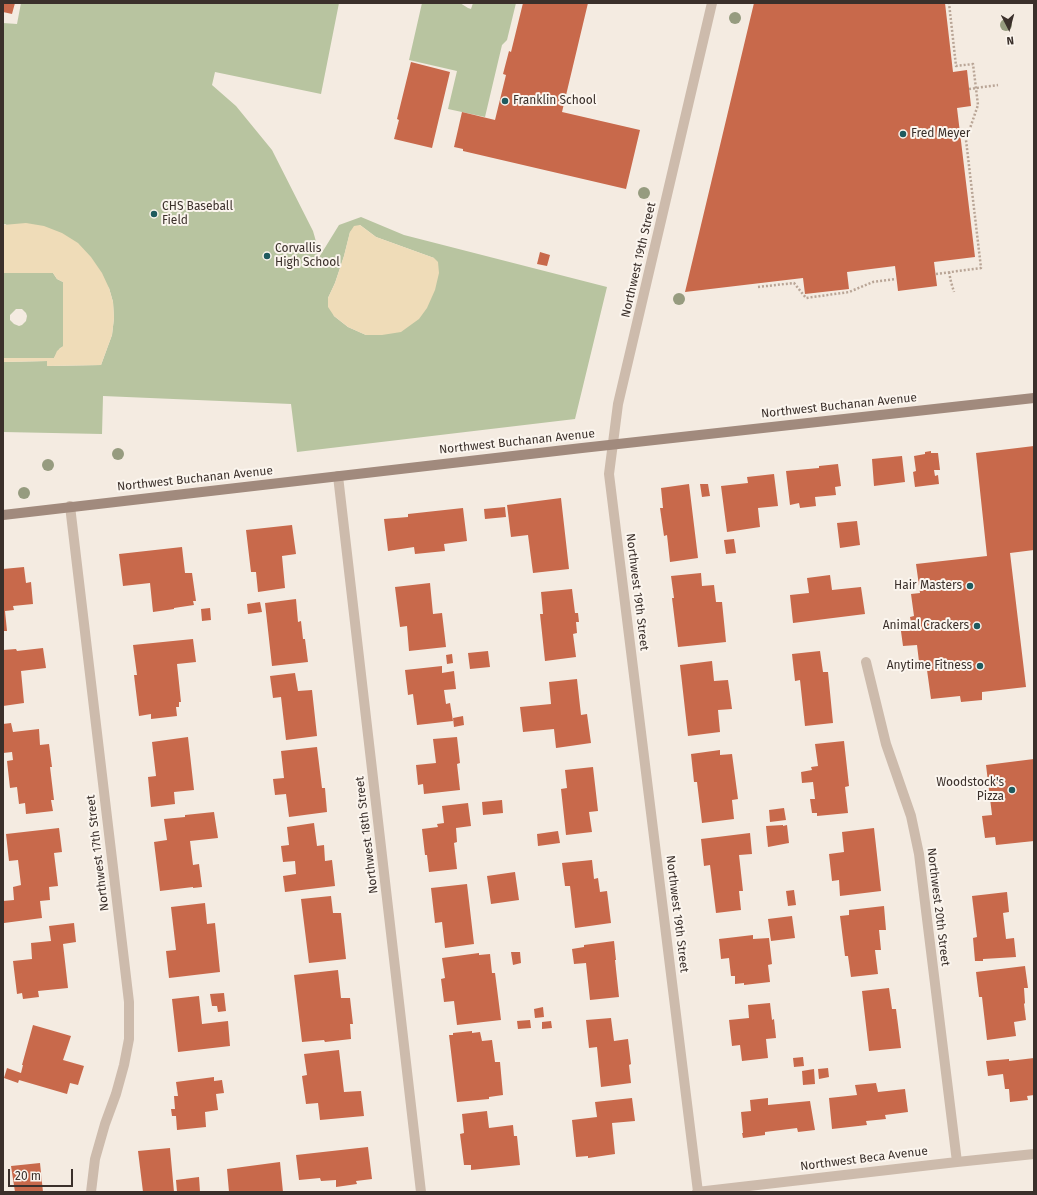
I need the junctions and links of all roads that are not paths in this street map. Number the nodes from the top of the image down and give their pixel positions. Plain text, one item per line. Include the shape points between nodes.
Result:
1 (712, 3) edge
2 (1034, 398) edge
3 (613, 445) junction
4 (338, 476) junction
5 (70, 506) junction
6 (3, 514) edge
7 (866, 662) dead end
8 (1034, 1154) edge
9 (957, 1162) junction
10 (91, 1192) edge
11 (421, 1192) edge
12 (698, 1192) edge

1 - 3 street, Northwest 19th Street via 618,404
2 - 3 street, Northwest Buchanan Avenue
3 - 4 street, Northwest Buchanan Avenue
3 - 12 street, Northwest 19th Street via 609,474
4 - 5 street, Northwest Buchanan Avenue
4 - 11 street, Northwest 18th Street
5 - 6 street, Northwest Buchanan Avenue
5 - 10 street, Northwest 17th Street via 129,1002 129,1039 124,1065 95,1159
7 - 9 street, Northwest 20th Street via 886,744 911,816 919,854
8 - 9 street, Northwest Beca Avenue
9 - 12 street, Northwest Beca Avenue

